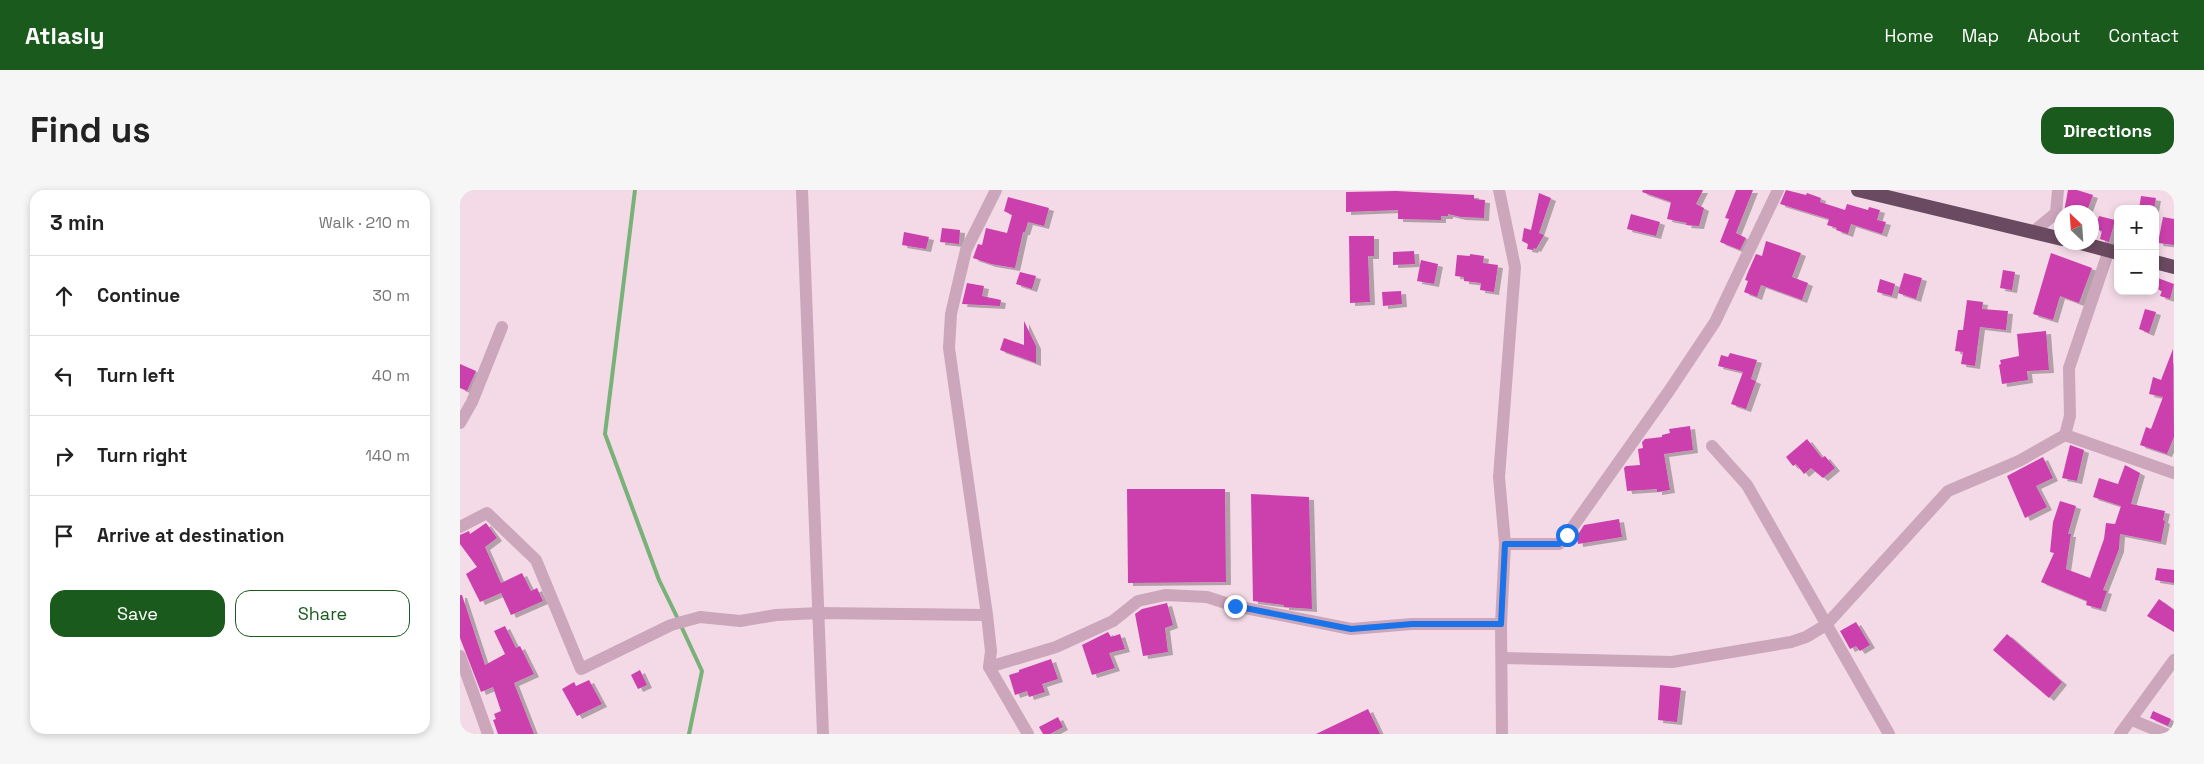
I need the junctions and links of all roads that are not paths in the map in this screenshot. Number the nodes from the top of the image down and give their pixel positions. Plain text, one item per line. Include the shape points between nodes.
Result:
1 (802, 190) edge
2 (996, 190) edge
3 (1499, 190) edge
4 (1778, 190) edge
5 (1858, 190) edge
6 (2058, 190) edge
7 (2033, 232) junction
8 (2054, 237) edge
9 (2099, 248) edge
10 (2114, 252) edge
11 (2159, 263) edge
12 (2174, 267) edge
13 (502, 327) dead end
14 (460, 423) edge
15 (2065, 435) junction
16 (1712, 446) dead end
17 (2174, 473) edge
18 (460, 527) edge
19 (1505, 544) junction
20 (819, 613) junction
21 (987, 615) junction
22 (1501, 624) junction
23 (1826, 625) junction
24 (460, 656) edge
25 (1502, 658) junction
26 (2174, 660) edge
27 (989, 667) junction
28 (2132, 720) junction
29 (488, 734) edge
30 (823, 734) edge
31 (1028, 734) edge
32 (1502, 734) edge
33 (1889, 734) edge
34 (2120, 734) edge
35 (2166, 734) edge

1 - 20 street
2 - 21 street via 966,250 951,314 949,348
3 - 19 street via 1515,267 1499,478
4 - 19 street via 1715,322 1567,535 1559,544
5 - 7 highway
6 - 7 street via 2056,213
7 - 8 highway
9 - 10 highway
10 - 15 street via 2069,368 2070,416
11 - 12 highway
13 - 14 street via 472,402
15 - 17 street
15 - 23 street via 2019,461 1948,491
16 - 23 street via 1748,486
18 - 20 street via 487,513 536,560 581,669 671,625 700,617 740,621
19 - 22 street
20 - 21 street
20 - 30 street
21 - 27 street via 991,651
22 - 25 street
22 - 27 street via 1412,624 1351,629 1235,606 1207,597 1165,595 1138,602 1113,621 1056,648
23 - 25 street via 1791,642 1672,662
23 - 33 street
24 - 29 street
25 - 32 street
26 - 28 street
27 - 31 street
28 - 34 street
28 - 35 street

